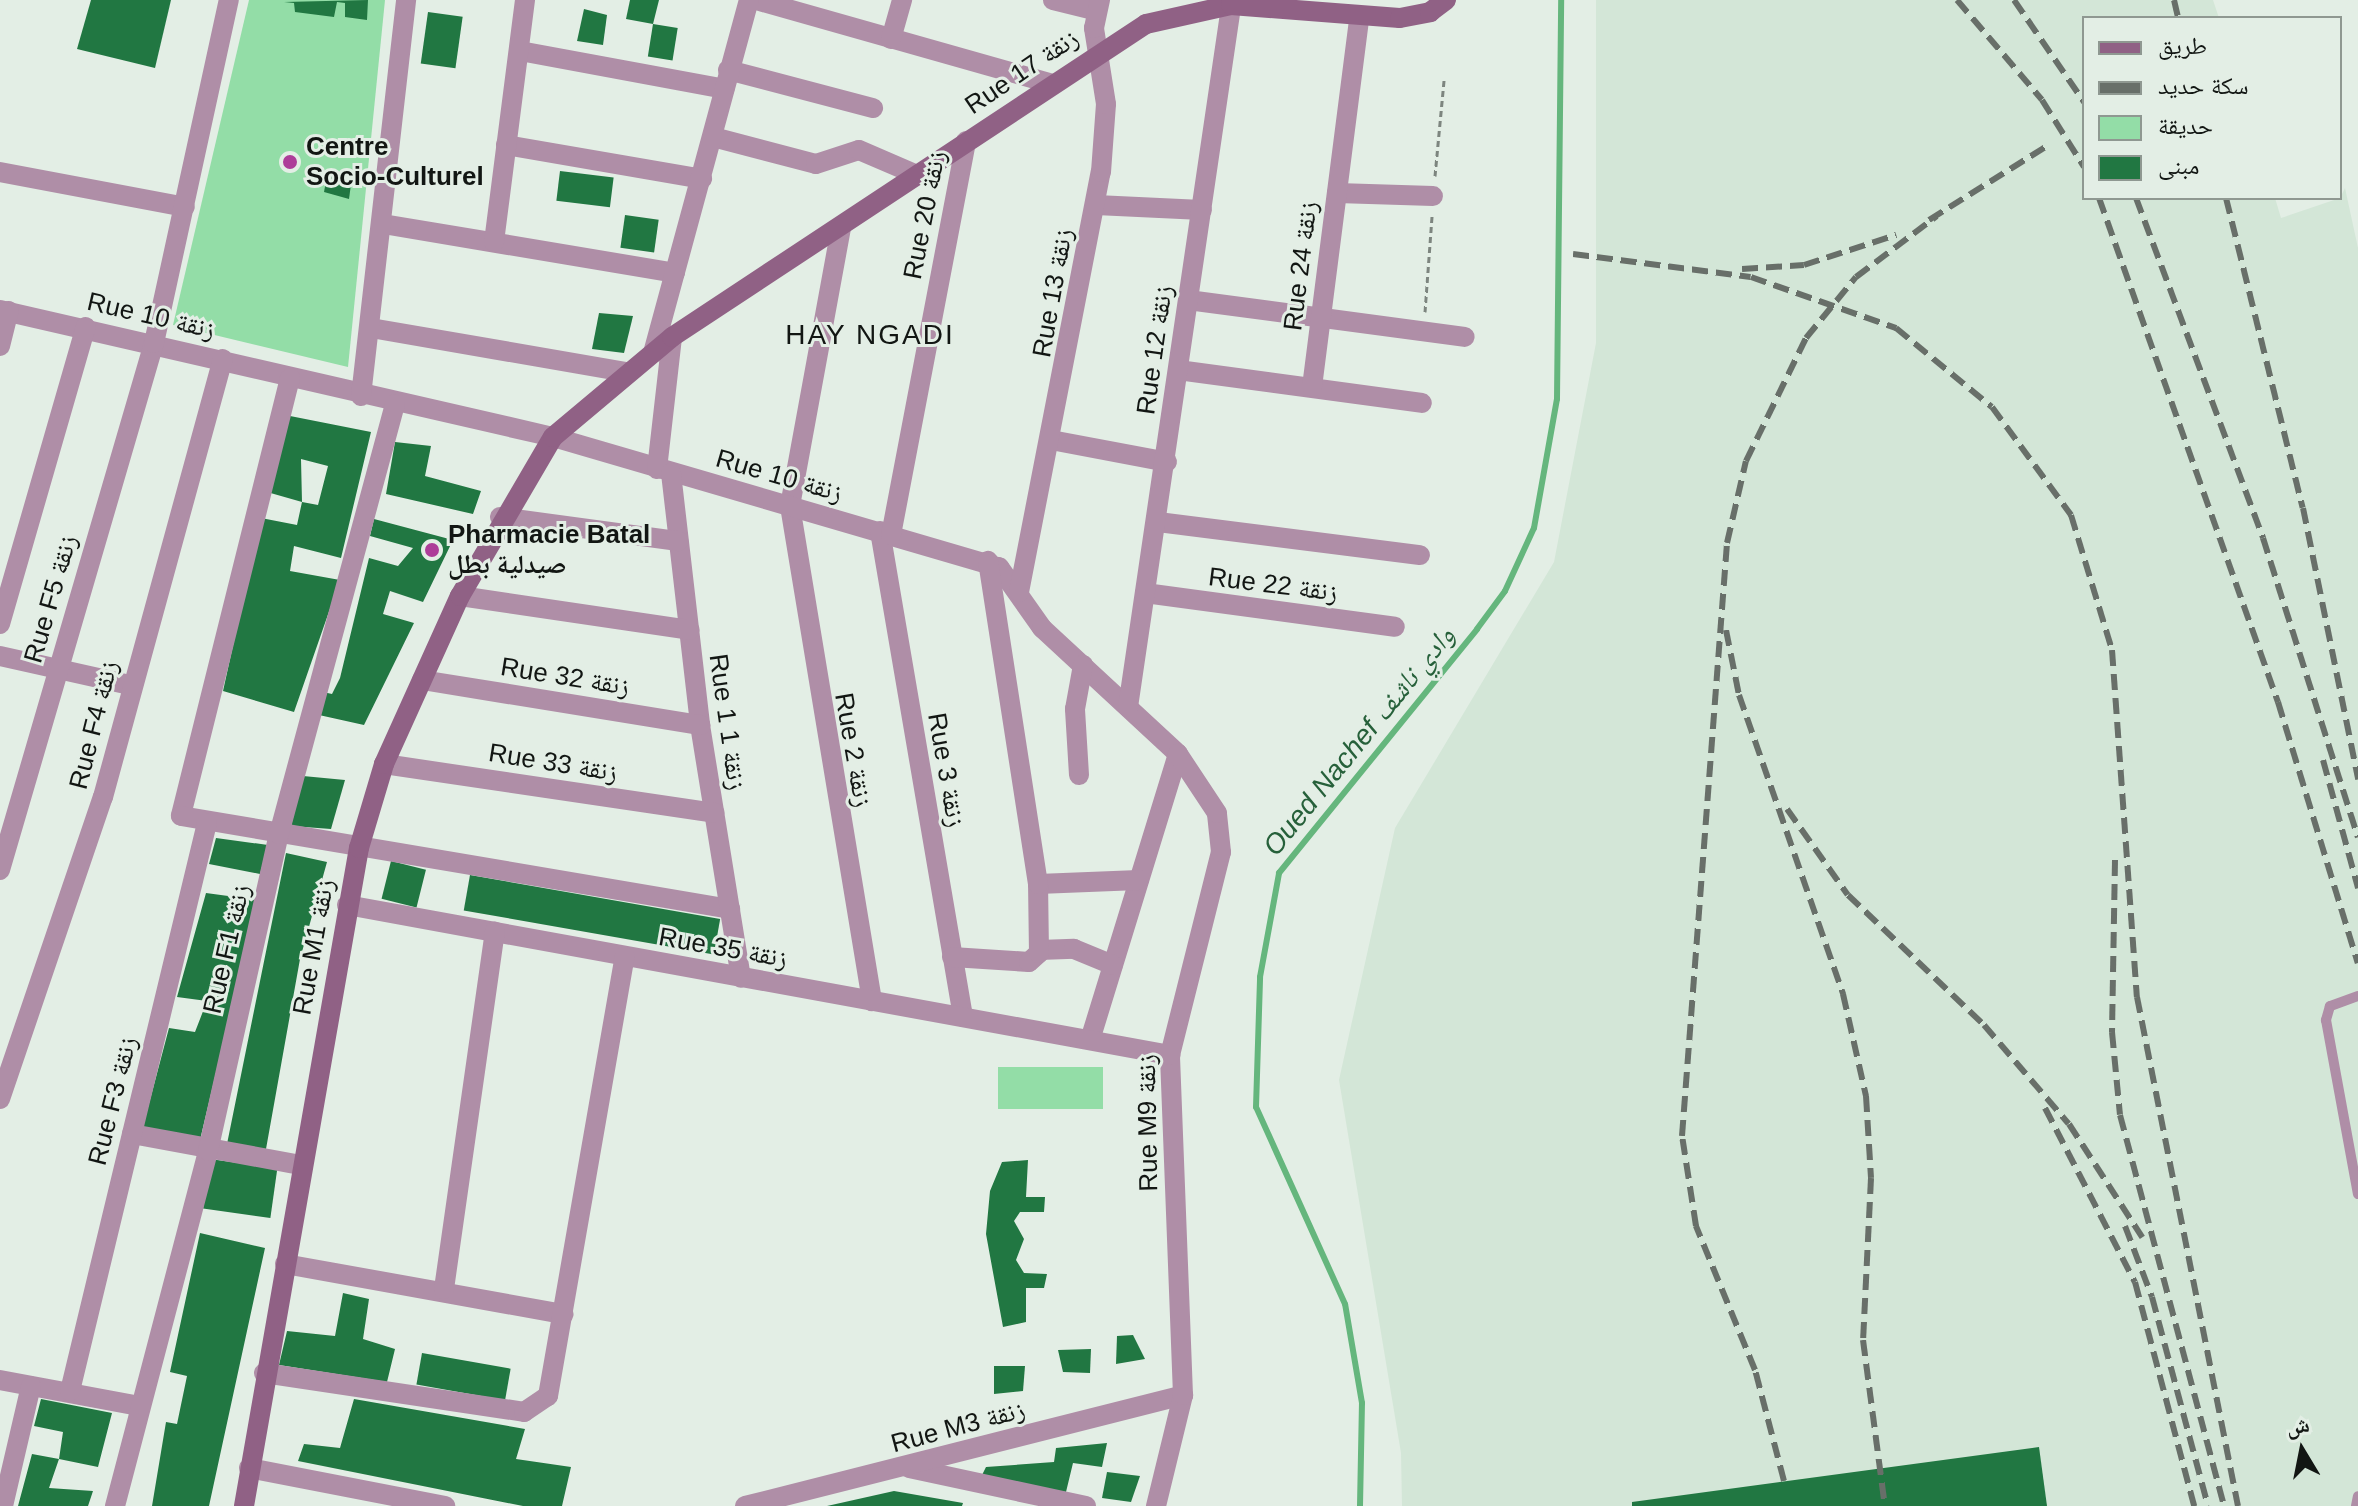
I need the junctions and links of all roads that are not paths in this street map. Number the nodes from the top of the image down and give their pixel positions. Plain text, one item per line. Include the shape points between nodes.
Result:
1 (229, 0) edge
2 (406, 0) edge
3 (525, 0) edge
4 (749, 0) edge
5 (756, 0) edge
6 (902, 0) edge
7 (1053, 0) edge
8 (1446, 0) edge
9 (1231, 3) edge
10 (1098, 5) edge
11 (1359, 18) junction
12 (891, 39) junction
13 (520, 51) junction
14 (1096, 54) junction
15 (726, 79) junction
16 (1052, 84) junction
17 (873, 108) dead end
18 (713, 137) junction
19 (966, 141) junction
20 (506, 145) junction
21 (0, 172) edge
22 (917, 175) junction
23 (702, 179) junction
24 (1337, 193) junction
25 (1433, 196) dead end
26 (1096, 205) junction
27 (185, 207) junction
28 (1202, 210) junction
29 (383, 224) junction
30 (841, 228) junction
31 (494, 242) junction
32 (675, 273) junction
33 (1188, 300) junction
34 (5, 310) edge
35 (1321, 317) junction
36 (86, 327) junction
37 (371, 328) junction
38 (672, 337) junction
39 (1465, 337) dead end
40 (154, 343) junction
41 (0, 346) edge
42 (653, 353) junction
43 (223, 359) junction
44 (1178, 370) junction
45 (626, 372) junction
46 (290, 378) junction
47 (1312, 387) junction
48 (361, 396) junction
49 (1422, 403) dead end
50 (395, 404) junction
51 (553, 437) junction
52 (1051, 440) junction
53 (1167, 462) junction
54 (664, 471) junction
55 (790, 506) junction
56 (500, 517) junction
57 (1158, 522) junction
58 (886, 533) junction
59 (678, 541) junction
60 (1420, 555) dead end
61 (988, 561) junction
62 (1019, 592) junction
63 (1145, 593) junction
64 (460, 596) junction
65 (0, 624) edge
66 (1395, 627) dead end
67 (689, 630) junction
68 (0, 656) edge
69 (1083, 665) junction
70 (57, 669) junction
71 (422, 680) junction
72 (130, 685) junction
73 (1128, 707) junction
74 (700, 725) junction
75 (1178, 754) junction
76 (384, 764) junction
77 (1079, 775) dead end
78 (714, 813) junction
79 (207, 823) junction
80 (279, 834) junction
81 (359, 848) junction
82 (0, 870) edge
83 (1139, 880) junction
84 (1038, 884) junction
85 (347, 905) junction
86 (730, 909) junction
87 (495, 932) junction
88 (1039, 950) junction
89 (625, 957) junction
90 (952, 957) junction
91 (1113, 965) junction
92 (741, 978) junction
93 (2353, 998) edge
94 (872, 1001) junction
95 (963, 1017) junction
96 (1090, 1040) junction
97 (1170, 1055) junction
98 (0, 1099) edge
99 (132, 1134) junction
100 (208, 1151) junction
101 (301, 1165) junction
102 (2358, 1194) edge
103 (285, 1264) junction
104 (444, 1289) junction
105 (564, 1314) junction
106 (264, 1373) junction
107 (0, 1380) edge
108 (31, 1386) junction
109 (70, 1391) junction
110 (1183, 1395) junction
111 (139, 1406) junction
112 (249, 1468) junction
113 (907, 1468) junction
114 (2358, 1496) edge
115 (3, 1506) edge
116 (115, 1506) edge
117 (244, 1506) edge
118 (445, 1506) edge
119 (747, 1506) edge
120 (1086, 1506) edge
121 (1156, 1506) edge
122 (2356, 1506) edge

1 - 27 street, Rue F5 زنقة
2 - 29 street
3 - 13 street
4 - 15 street
5 - 12 street
6 - 12 street
7 - 10 street
8 - 11 street, Rue 17 زنقة via 1416,16
9 - 11 street, Rue 17 زنقة
9 - 14 street, Rue 17 زنقة via 1168,15
9 - 28 street, Rue 12 زنقة
10 - 14 street, Rue 13 زنقة
11 - 24 street, Rue 24 زنقة
12 - 16 street
13 - 15 street
13 - 20 street
14 - 16 street, Rue 17 زنقة
14 - 26 street, Rue 13 زنقة via 1106,122
15 - 17 street
15 - 18 street
16 - 19 street, Rue 17 زنقة
18 - 22 street via 816,164 859,150
18 - 23 street
19 - 22 street, Rue 17 زنقة
19 - 58 street, Rue 20 زنقة
20 - 23 street
20 - 31 street
21 - 27 street
22 - 30 street, Rue 17 زنقة
23 - 32 street
24 - 25 street
24 - 35 street, Rue 24 زنقة
26 - 28 street
26 - 52 street, Rue 13 زنقة
27 - 40 street, Rue F5 زنقة
28 - 33 street, Rue 12 زنقة
29 - 31 street
29 - 37 street
30 - 38 street, Rue 17 زنقة
30 - 55 street, Rue 2 زنقة
31 - 32 street
32 - 42 street
33 - 35 street
33 - 44 street, Rue 12 زنقة
34 - 36 street, Rue 10 زنقة
34 - 41 street
35 - 39 street
35 - 47 street, Rue 24 زنقة
36 - 40 street, Rue 10 زنقة
36 - 65 street
37 - 45 street
37 - 48 street
38 - 42 street, Rue 17 زنقة
38 - 54 street
40 - 43 street, Rue 10 زنقة
40 - 70 street, Rue F5 زنقة
42 - 45 street, Rue 17 زنقة
43 - 46 street, Rue 10 زنقة
43 - 72 street, Rue F4 زنقة
44 - 47 street
44 - 53 street, Rue 12 زنقة
45 - 51 street, Rue 17 زنقة
46 - 48 street, Rue 10 زنقة
46 - 79 street, Rue 35 زنقة via 180,812
47 - 49 street
48 - 50 street, Rue 10 زنقة
50 - 51 street, Rue 10 زنقة
50 - 80 street, Rue F1 زنقة
51 - 54 street, Rue 10 زنقة
51 - 56 street, Rue M1 زنقة
52 - 53 street
52 - 62 street, Rue 13 زنقة
53 - 57 street, Rue 12 زنقة
54 - 55 street, Rue 10 زنقة
54 - 59 street, Rue 1 زنقة 1
55 - 58 street, Rue 10 زنقة
55 - 94 street, Rue 2 زنقة
56 - 59 street
56 - 64 street, Rue M1 زنقة
57 - 60 street
57 - 63 street, Rue 12 زنقة
58 - 61 street, Rue 10 زنقة
58 - 90 street, Rue 3 زنقة
59 - 67 street, Rue 1 زنقة 1
61 - 62 street, Rue 10 زنقة
61 - 84 street
62 - 69 street, Rue 10 زنقة via 1042,628
63 - 66 street, Rue 22 زنقة
63 - 73 street, Rue 12 زنقة
64 - 67 street
64 - 71 street, Rue M1 زنقة
67 - 74 street, Rue 1 زنقة 1
68 - 70 street
69 - 73 street, Rue 10 زنقة
69 - 77 street via 1075,709
70 - 72 street
70 - 82 street, Rue F5 زنقة
71 - 74 street, Rue 32 زنقة
71 - 76 street, Rue M1 زنقة
72 - 98 street, Rue F4 زنقة via 103,797
73 - 75 street, Rue 10 زنقة
74 - 78 street, Rue 1 زنقة 1
75 - 83 street
75 - 97 street, Rue M9 زنقة via 1217,813 1221,852
76 - 78 street, Rue 33 زنقة
76 - 81 street, Rue M1 زنقة
78 - 86 street, Rue 1 زنقة 1
79 - 80 street, Rue 35 زنقة
79 - 99 street, Rue F3 زنقة
80 - 81 street, Rue 35 زنقة
80 - 100 street, Rue F1 زنقة
81 - 85 street, Rue M1 زنقة
81 - 86 street, Rue 35 زنقة
83 - 84 street
83 - 91 street
84 - 88 street
85 - 87 street, Rue 35 زنقة
85 - 101 street, Rue M1 زنقة
86 - 92 street, Rue 1 زنقة 1
87 - 89 street, Rue 35 زنقة
87 - 104 street
88 - 90 street via 1029,962
88 - 91 street via 1074,949
89 - 92 street, Rue 35 زنقة
89 - 105 street
90 - 95 street, Rue 3 زنقة
91 - 96 street
92 - 94 street, Rue 35 زنقة
93 - 102 lane via 2330,1006 2326,1020
94 - 95 street, Rue 35 زنقة
95 - 96 street, Rue 35 زنقة
96 - 97 street, Rue 35 زنقة
97 - 110 street, Rue M9 زنقة
99 - 100 street
99 - 109 street, Rue F3 زنقة
100 - 101 street
100 - 111 street, Rue F1 زنقة
101 - 103 street, Rue M1 زنقة
103 - 104 street
103 - 106 street, Rue M1 زنقة
104 - 105 street
105 - 106 street via 548,1396 524,1412
106 - 112 street, Rue M1 زنقة
107 - 108 street
108 - 109 street
108 - 115 street
109 - 111 street
110 - 113 street, Rue M3 زنقة
110 - 121 street, Rue M9 زنقة
111 - 116 street, Rue F1 زنقة
112 - 117 street, Rue M1 زنقة
112 - 118 street
113 - 119 street, Rue M3 زنقة
113 - 120 street
114 - 122 lane

